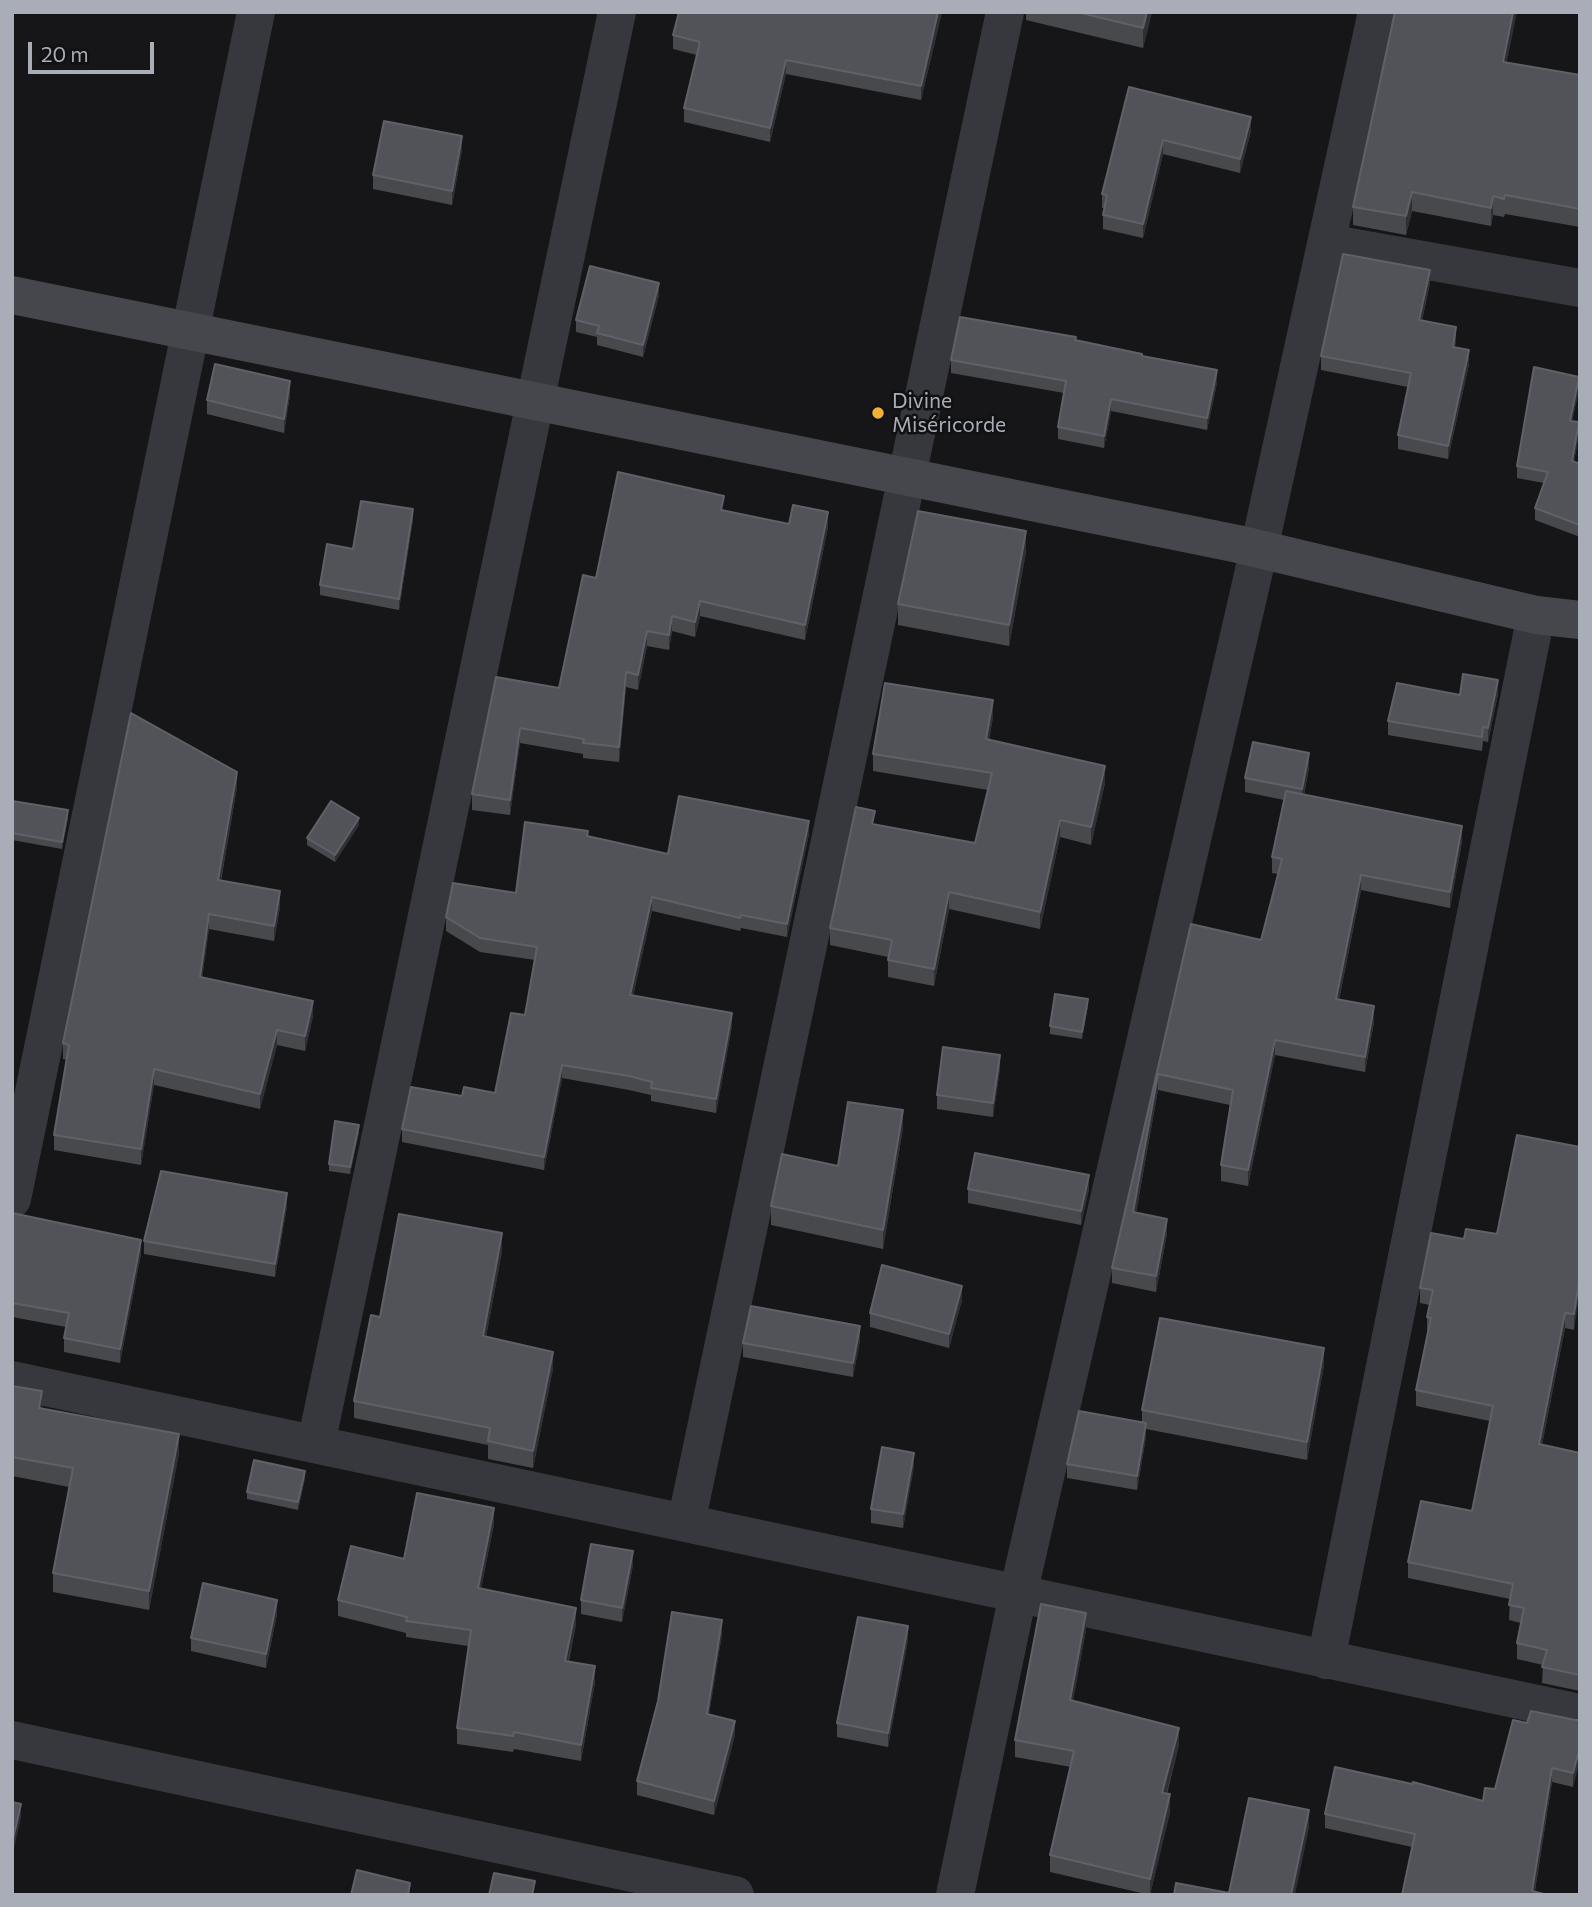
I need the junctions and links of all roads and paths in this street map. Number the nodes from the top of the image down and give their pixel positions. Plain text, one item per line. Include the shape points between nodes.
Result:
1 (256, 12) edge
2 (617, 12) edge
3 (1006, 12) edge
4 (1377, 12) edge
5 (1327, 243) junction
6 (1580, 288) edge
7 (12, 295) edge
8 (191, 332) junction
9 (535, 403) junction
10 (907, 477) junction
11 (1259, 549) junction
12 (1536, 615) junction
13 (1580, 620) edge
14 (12, 1199) edge
15 (12, 1380) edge
16 (316, 1444) junction
17 (686, 1523) junction
18 (1018, 1594) junction
19 (1326, 1660) junction
20 (1580, 1713) edge
21 (12, 1740) edge
22 (735, 1895) edge
23 (954, 1895) edge

1 - 8 street
2 - 9 street
3 - 10 street
4 - 5 street
5 - 6 street
5 - 11 street
7 - 8 street
8 - 9 street
8 - 14 street
9 - 10 street
9 - 16 street
10 - 11 street
10 - 17 street
11 - 12 street
11 - 18 street
12 - 13 street
12 - 19 street
15 - 16 street
16 - 17 street
17 - 18 street
18 - 19 street
18 - 23 street
19 - 20 street
21 - 22 street

